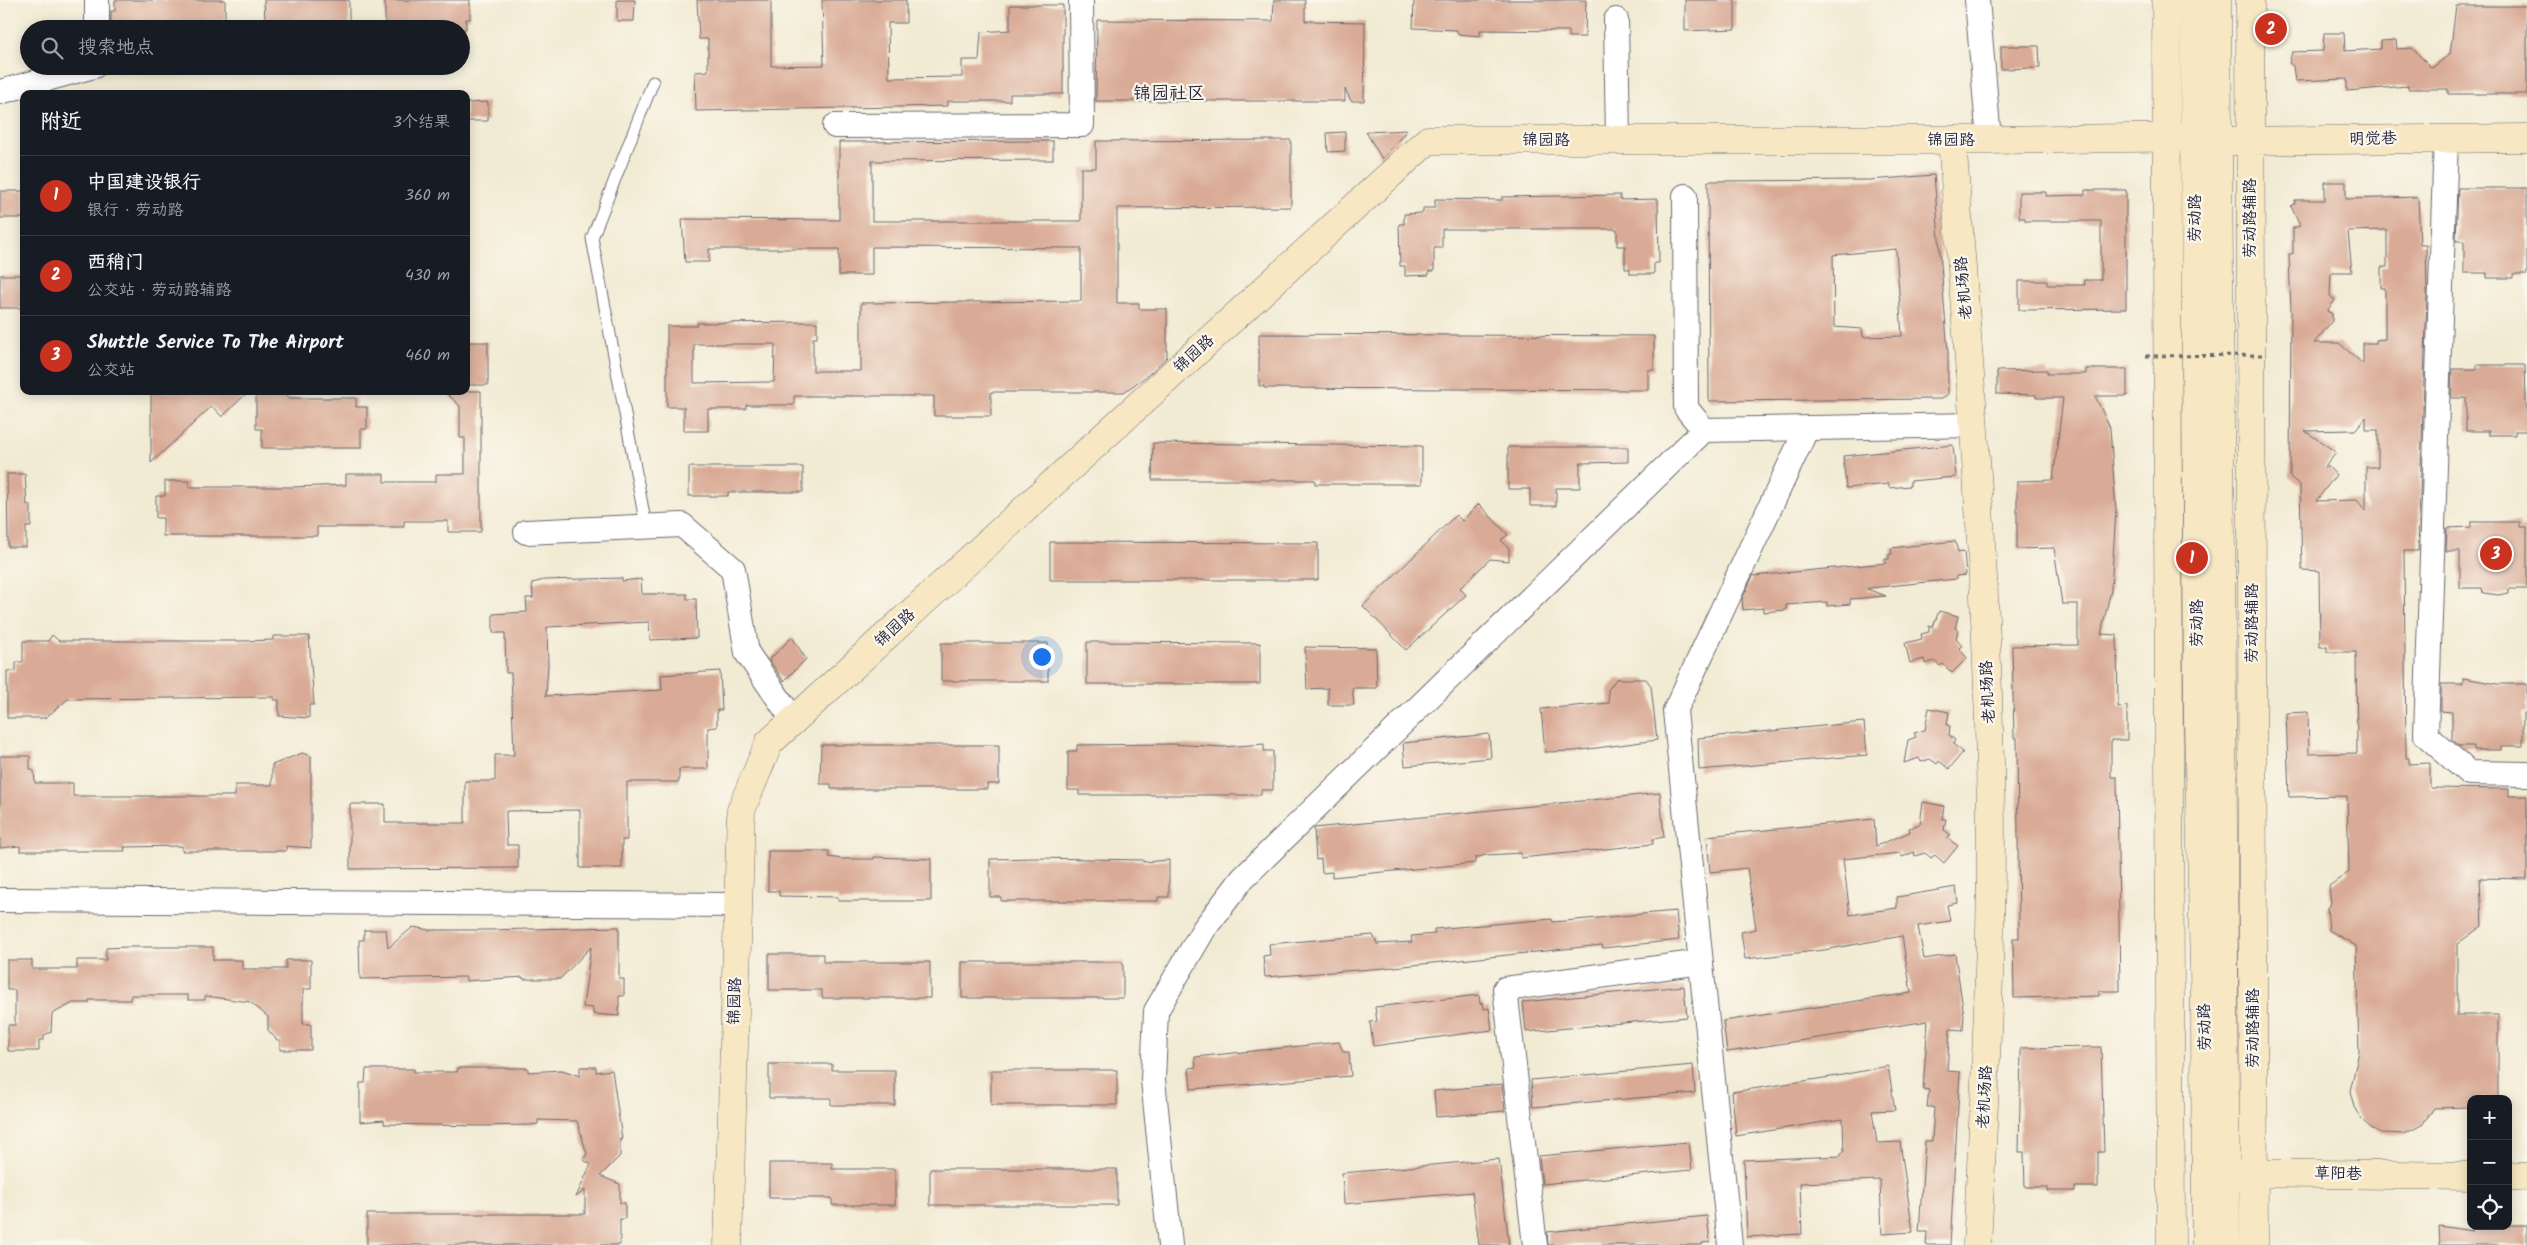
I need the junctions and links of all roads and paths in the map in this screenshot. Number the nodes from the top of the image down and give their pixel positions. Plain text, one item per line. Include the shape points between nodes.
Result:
1 (97, 0) edge
2 (1081, 0) edge
3 (1977, 0) edge
4 (2166, 0) edge
5 (2194, 0) edge
6 (2217, 0) edge
7 (2250, 0) edge
8 (97, 20) edge
9 (1616, 20) dead end
10 (61, 75) edge
11 (653, 82) dead end
12 (0, 92) edge
13 (835, 126) dead end
14 (2167, 137) junction
15 (2446, 138) junction
16 (2527, 138) edge
17 (2207, 139) junction
18 (1618, 140) junction
19 (1952, 140) junction
20 (1989, 140) junction
21 (2250, 141) junction
22 (1685, 196) dead end
23 (2265, 355) dead end
24 (2146, 356) dead end
25 (1974, 426) junction
26 (1807, 428) junction
27 (1704, 430) junction
28 (646, 526) junction
29 (526, 532) dead end
30 (794, 721) junction
31 (2527, 774) edge
32 (0, 900) edge
33 (738, 905) junction
34 (1701, 962) junction
35 (2253, 1173) junction
36 (2215, 1174) junction
37 (2467, 1176) edge
38 (2512, 1176) edge
39 (2527, 1177) edge
40 (728, 1245) edge
41 (1170, 1245) edge
42 (1535, 1245) edge
43 (1730, 1245) edge
44 (1976, 1245) edge
45 (2171, 1245) edge
46 (2206, 1245) edge
47 (2226, 1245) edge
48 (2254, 1245) edge

1 - 8 street
2 - 13 street via 1082,125
3 - 20 street
4 - 14 street
5 - 17 street, 劳动路
6 - 17 street, 劳动路
7 - 21 street, 劳动路辅路
9 - 18 street
10 - 12 street
11 - 28 lane via 592,238
14 - 17 street, 锦园路
14 - 20 street, 锦园路
14 - 45 street
15 - 16 street, 明觉巷
15 - 21 street, 明觉巷
15 - 31 street via 2426,735 2469,773
17 - 21 street, 明觉巷
17 - 36 street, 劳动路 via 2198,722 2205,1010
18 - 19 street, 锦园路
18 - 30 street, 锦园路 via 1428,140
19 - 20 street, 锦园路
19 - 25 street, 老机场路
21 - 35 street, 劳动路辅路
22 - 27 street via 1686,408
23 - 24 path, bridge
25 - 26 street
25 - 44 street, 老机场路 via 1990,730 1989,1031
26 - 27 street
26 - 34 street via 1675,712
27 - 41 street via 1243,878 1204,930 1156,1011 1153,1080
28 - 29 street
28 - 30 street via 682,525 733,569 747,653
30 - 33 street, 锦园路 via 769,743 741,810
32 - 33 street
33 - 40 street, 锦园路
34 - 42 street via 1505,989
34 - 43 street
35 - 36 street, 草阳巷
35 - 37 street, 草阳巷
35 - 48 street, 劳动路辅路
36 - 46 street, 劳动路
36 - 47 street, 劳动路
38 - 39 street

